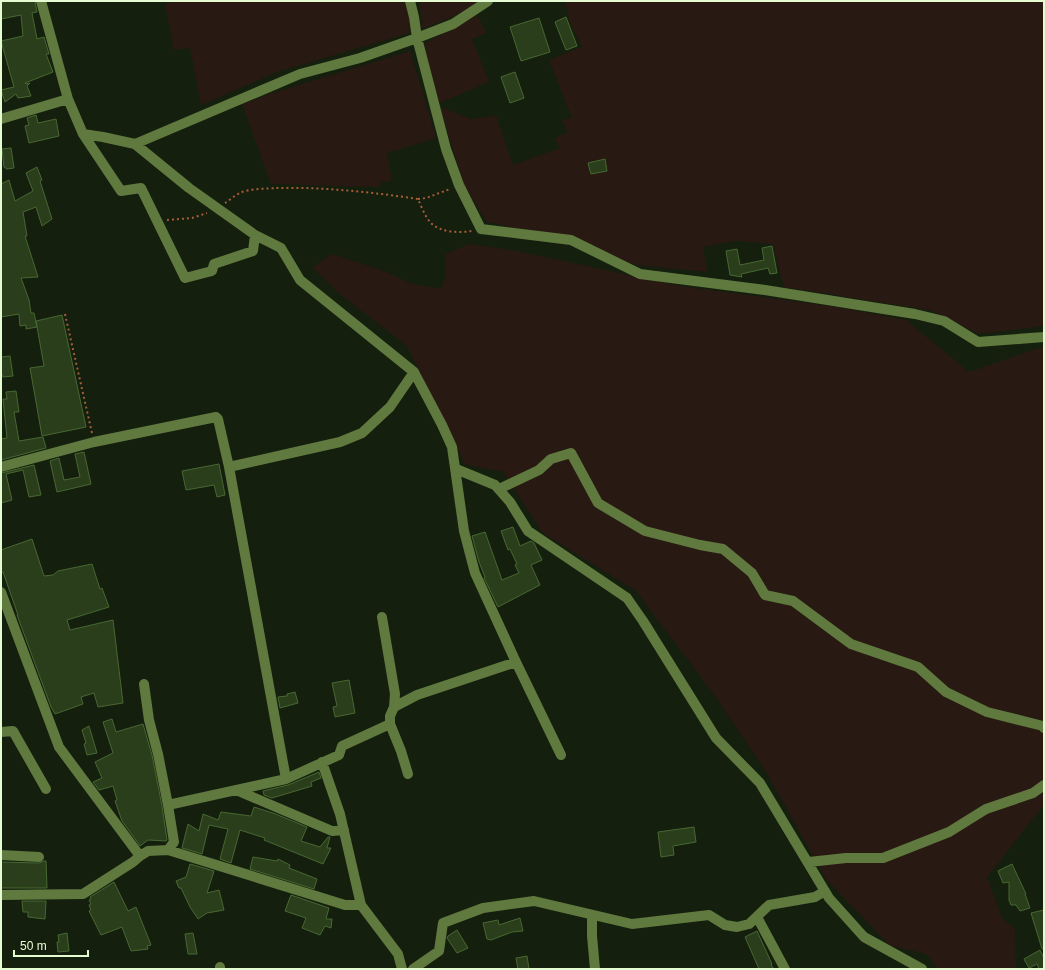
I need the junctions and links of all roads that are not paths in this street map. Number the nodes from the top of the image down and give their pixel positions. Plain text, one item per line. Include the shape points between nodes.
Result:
1 (41, 1) edge
2 (410, 1) edge
3 (488, 1) edge
4 (416, 38) junction
5 (68, 99) junction
6 (1, 119) edge
7 (83, 134) junction
8 (135, 144) junction
9 (255, 235) junction
10 (1044, 337) edge
11 (414, 372) junction
12 (1, 467) edge
13 (229, 467) junction
14 (456, 469) junction
15 (498, 489) junction
16 (1, 592) edge
17 (382, 616) dead end
18 (516, 662) junction
19 (144, 684) dead end
20 (394, 707) junction
21 (390, 724) junction
22 (1044, 728) edge
23 (1, 732) edge
24 (561, 755) dead end
25 (322, 762) junction
26 (408, 774) dead end
27 (286, 779) junction
28 (1044, 785) edge
29 (46, 789) dead end
30 (236, 790) junction
31 (168, 805) junction
32 (344, 830) junction
33 (168, 850) junction
34 (1, 855) edge
35 (140, 856) junction
36 (39, 857) dead end
37 (809, 862) junction
38 (825, 891) junction
39 (1, 895) edge
40 (361, 905) junction
41 (592, 915) junction
42 (757, 917) junction
43 (402, 969) edge
44 (413, 969) edge
45 (595, 969) edge
46 (785, 969) edge
47 (922, 969) edge

1 - 5 street
2 - 4 street
3 - 4 street via 453,24
4 - 8 street via 360,58 300,74
4 - 10 street via 446,149 459,185 481,229 571,240 640,274 765,290 915,314 944,321 978,342
5 - 6 street
5 - 7 street
7 - 8 street
7 - 9 street via 121,191 141,188 186,278 212,271 214,264 253,251
8 - 9 street via 189,188
9 - 11 street via 281,248 300,280
11 - 13 street via 390,407 362,433 340,442
11 - 14 street via 452,447
12 - 13 street via 94,442 216,417
13 - 27 street
14 - 15 street via 495,485
14 - 18 street via 464,532 475,574
15 - 22 street via 539,470 551,459 571,453 598,503 645,531 723,549 752,573 765,595 793,601 851,644 918,667 946,692 987,712
15 - 37 street via 510,502 528,531 627,598 716,738 760,783
16 - 35 street via 59,747
17 - 20 street via 395,694
18 - 20 street via 417,696
18 - 24 street
19 - 31 street via 149,720
20 - 21 street
21 - 25 street via 342,746 339,756
21 - 26 street
23 - 29 street via 13,731
25 - 27 street
25 - 32 street
27 - 30 street
28 - 37 street via 1034,793 986,809 950,832 883,858
30 - 31 street
30 - 32 street via 332,831
31 - 33 street via 174,842
32 - 40 street
33 - 35 street via 148,851
33 - 40 street via 346,905
34 - 36 street
35 - 39 street via 83,894
37 - 38 street
38 - 42 street via 815,897 769,905
38 - 47 street via 864,937
40 - 43 street via 398,954
41 - 42 street via 632,924 709,915 725,925 737,927 750,924
41 - 44 street via 534,901 483,908 443,923 439,951
41 - 45 street
42 - 46 street

